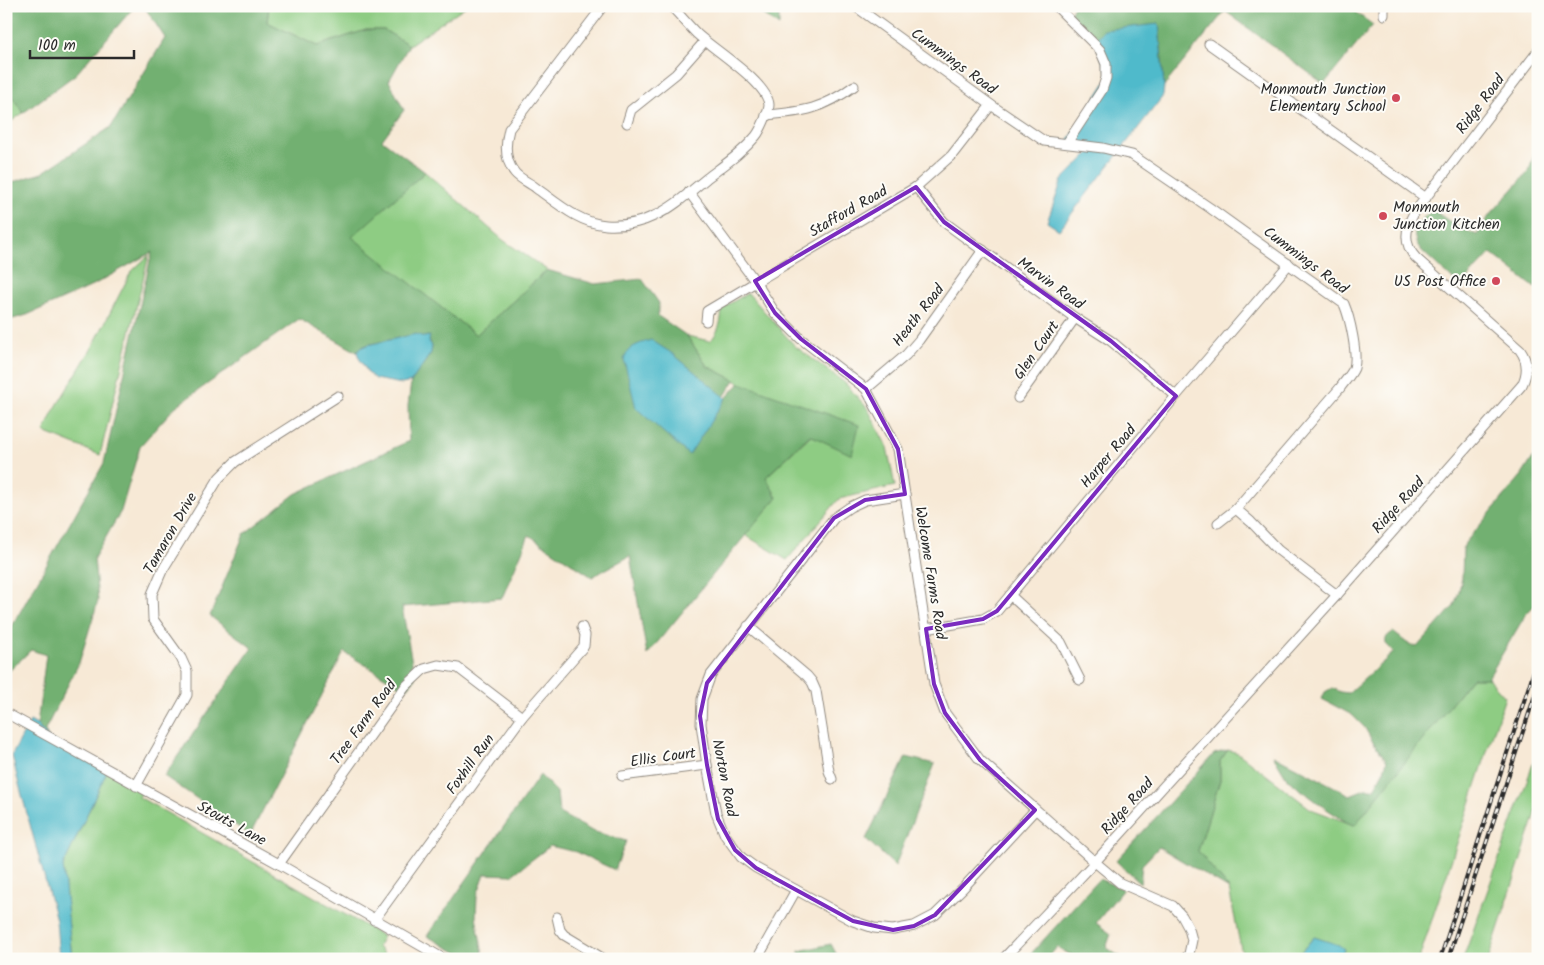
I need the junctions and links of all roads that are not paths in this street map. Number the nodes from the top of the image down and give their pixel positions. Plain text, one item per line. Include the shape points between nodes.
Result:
1 (603, 6) edge
2 (671, 6) edge
3 (855, 6) edge
4 (1056, 6) edge
5 (705, 41) junction
6 (1209, 44) dead end
7 (1538, 51) edge
8 (854, 86) dead end
9 (991, 105) junction
10 (766, 115) junction
11 (627, 123) dead end
12 (1067, 143) junction
13 (916, 187) junction
14 (689, 192) junction
15 (1426, 198) junction
16 (983, 250) junction
17 (1289, 264) junction
18 (755, 281) junction
19 (1075, 318) junction
20 (706, 321) dead end
21 (866, 389) junction
22 (338, 396) dead end
23 (1176, 396) junction
24 (1018, 398) dead end
25 (905, 494) junction
26 (1236, 509) junction
27 (1218, 523) dead end
28 (1010, 595) junction
29 (1337, 595) junction
30 (748, 626) junction
31 (582, 627) dead end
32 (926, 629) junction
33 (1080, 680) dead end
34 (6, 713) edge
35 (522, 717) junction
36 (707, 764) junction
37 (622, 776) dead end
38 (832, 779) dead end
39 (136, 786) junction
40 (1036, 810) junction
41 (1095, 862) junction
42 (279, 864) junction
43 (796, 890) junction
44 (557, 916) dead end
45 (374, 920) junction
46 (444, 959) edge
47 (604, 959) edge
48 (757, 959) edge
49 (1004, 959) edge
50 (1185, 959) edge

1 - 14 street via 509,130 507,157 514,173 572,213 604,224 624,224 656,216
2 - 5 street
3 - 9 street, Cummings Road
4 - 12 street via 1100,50 1106,64 1102,90
5 - 10 street via 757,83 769,105
5 - 11 street via 676,74 631,110
6 - 15 street
7 - 15 street, Ridge Road
8 - 10 street via 824,105 799,112
9 - 12 street, Cummings Road via 1044,141
9 - 13 street, Stafford Road via 952,155
10 - 14 street via 757,135 741,153
12 - 17 street, Cummings Road via 1132,155
13 - 16 street, Marvin Road via 944,222
13 - 18 street, Stafford Road
14 - 18 street, Welcome Farms Road
15 - 29 street, Ridge Road via 1408,226 1406,239 1410,250 1518,347 1526,361 1526,376 1518,390
16 - 19 street, Marvin Road
16 - 21 street, Heath Road via 919,340
17 - 23 street, Harper Road
17 - 26 street, Cummings Road via 1344,304 1353,339 1354,368
18 - 20 street, Stafford Road via 707,311
18 - 21 street, Welcome Farms Road via 775,313 800,339
19 - 23 street, Marvin Road via 1111,341
19 - 24 street, Glen Court
21 - 25 street, Welcome Farms Road via 898,449
22 - 39 street, Tamaron Drive via 235,462 219,478 162,571 152,594 153,619 187,671 187,695
23 - 28 street, Harper Road
25 - 30 street, Norton Road via 865,500 834,518
25 - 32 street, Welcome Farms Road
26 - 27 street, Cummings Road
26 - 29 street via 1278,550
28 - 32 street, Harper Road via 997,611 983,618
28 - 33 street via 1060,642
29 - 41 street, Ridge Road
30 - 36 street, Norton Road via 715,668 704,691 700,716
30 - 38 street via 812,682
31 - 35 street, Foxhill Run via 584,646
32 - 40 street, Welcome Farms Road via 934,684 945,713 980,760
34 - 39 street, Stouts Lane
35 - 42 street, Tree Farm Road via 458,668 438,665 424,669 405,687
35 - 45 street, Foxhill Run
36 - 37 street, Ellis Court
36 - 43 street, Norton Road via 718,819 730,843 748,863
39 - 42 street, Stouts Lane
40 - 41 street, Welcome Farms Road
40 - 43 street, Norton Road via 935,915 914,926 892,930 867,926
41 - 49 street, Ridge Road
41 - 50 street, Welcome Farms Road via 1120,883 1173,906 1182,916 1192,940
42 - 45 street, Stouts Lane
43 - 48 street
44 - 47 street via 564,935
45 - 46 street, Stouts Lane

